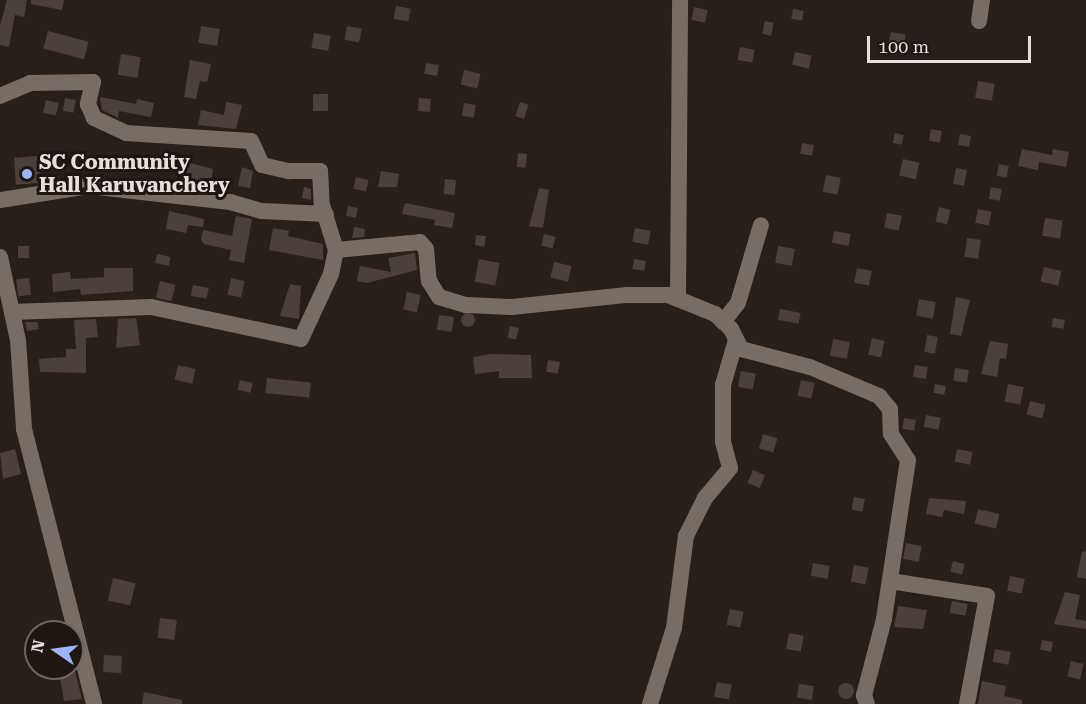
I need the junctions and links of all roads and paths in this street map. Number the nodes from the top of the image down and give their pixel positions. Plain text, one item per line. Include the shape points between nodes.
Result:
1 (680, 0) edge
2 (982, 0) edge
3 (979, 21) dead end
4 (0, 96) edge
5 (0, 200) edge
6 (326, 214) junction
7 (761, 225) dead end
8 (336, 250) junction
9 (0, 257) edge
10 (678, 299) junction
11 (12, 312) junction
12 (723, 322) junction
13 (736, 340) junction
14 (890, 581) junction
15 (94, 704) edge
16 (650, 704) edge
17 (867, 704) edge
18 (967, 704) edge

1 - 10 street
2 - 3 street
4 - 6 street via 30,83 93,82 88,104 94,118 126,133 251,141 262,165 289,171 320,171
5 - 6 street via 89,186 230,202 262,211
6 - 8 street
7 - 12 street via 738,303
8 - 10 street via 420,242 426,249 429,281 439,297 466,305 512,307 627,295
8 - 11 street via 331,274 301,339 151,307
9 - 11 street
10 - 12 street via 715,314
11 - 15 street via 23,389 24,429
12 - 13 street
13 - 14 street via 741,349 810,367 879,396 890,409 891,434 908,460
13 - 16 street via 723,385 723,442 730,468 705,498 686,536 674,628
14 - 17 street via 864,695
14 - 18 street via 987,596

